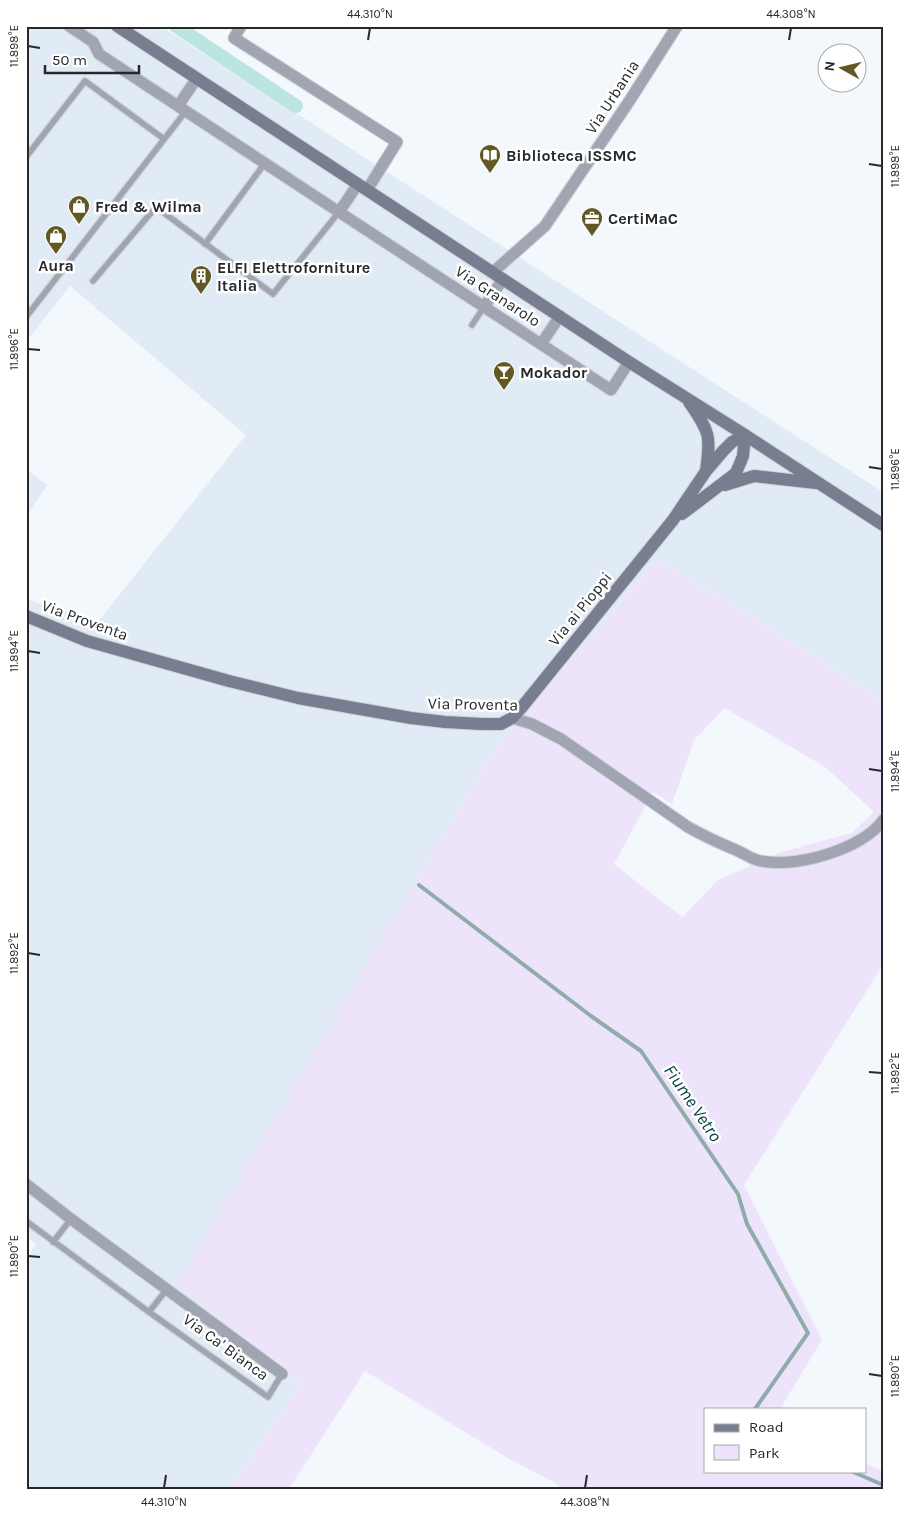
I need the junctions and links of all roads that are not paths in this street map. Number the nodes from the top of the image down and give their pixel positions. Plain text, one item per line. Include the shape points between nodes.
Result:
1 (69, 26) edge
2 (117, 26) edge
3 (241, 26) edge
4 (677, 26) edge
5 (197, 78) junction
6 (182, 108) junction
7 (164, 139) junction
8 (26, 157) edge
9 (265, 163) junction
10 (362, 187) junction
11 (339, 212) junction
12 (205, 244) junction
13 (498, 275) junction
14 (93, 281) dead end
15 (484, 307) junction
16 (560, 316) junction
17 (26, 317) edge
18 (472, 325) dead end
19 (540, 344) junction
20 (629, 362) junction
21 (685, 396) junction
22 (745, 435) junction
23 (706, 472) junction
24 (819, 483) junction
25 (718, 487) junction
26 (674, 520) junction
27 (883, 525) edge
28 (26, 616) edge
29 (512, 718) junction
30 (883, 820) edge
31 (26, 1184) edge
32 (70, 1219) junction
33 (26, 1221) edge
34 (53, 1242) junction
35 (167, 1290) junction
36 (149, 1312) junction
37 (282, 1374) joint

1 - 6 street, Via Granarolo via 93,42 99,54
2 - 5 street, Via Granarolo
3 - 10 street via 234,38 397,142
4 - 13 street, Via Urbania via 546,226 512,256
5 - 6 street
5 - 10 street, Via Granarolo
6 - 7 lane
6 - 9 street, Via Granarolo
7 - 8 lane via 85,81
7 - 17 lane
9 - 11 street, Via Granarolo
9 - 12 lane
10 - 11 street
10 - 13 street, Via Granarolo
11 - 12 lane via 274,294
11 - 15 street, Via Granarolo
12 - 14 lane via 156,207
13 - 15 street, Via Urbania
13 - 16 street, Via Granarolo
15 - 18 lane
15 - 19 street, Via Granarolo
16 - 19 street
16 - 20 street, Via Granarolo
19 - 20 street, Via Granarolo via 611,390
20 - 21 street, Via Granarolo
21 - 22 street, Via Granarolo
21 - 23 street, Via ai Pioppi via 708,433
22 - 23 street, Via ai Pioppi via 732,442
22 - 24 street, Via Granarolo
22 - 25 street, Via ai Pioppi via 745,447 736,473
23 - 26 street, Via ai Pioppi
24 - 25 street, Via ai Pioppi via 754,476
24 - 27 street, Via Granarolo
25 - 26 street, Via ai Pioppi
26 - 29 street, Via ai Pioppi
28 - 29 street, Via Proventa via 87,641 298,698 445,722 501,724
29 - 30 street, Via Proventa via 561,739 688,827 757,860 782,863 842,850 869,835
31 - 32 street, Via Ca' Bianca
32 - 34 lane
32 - 35 street, Via Ca' Bianca
33 - 34 lane, Via Ca' Bianca
34 - 36 lane, Via Ca' Bianca
35 - 36 lane
35 - 37 street, Via Ca' Bianca
36 - 37 lane, Via Ca' Bianca via 268,1397

